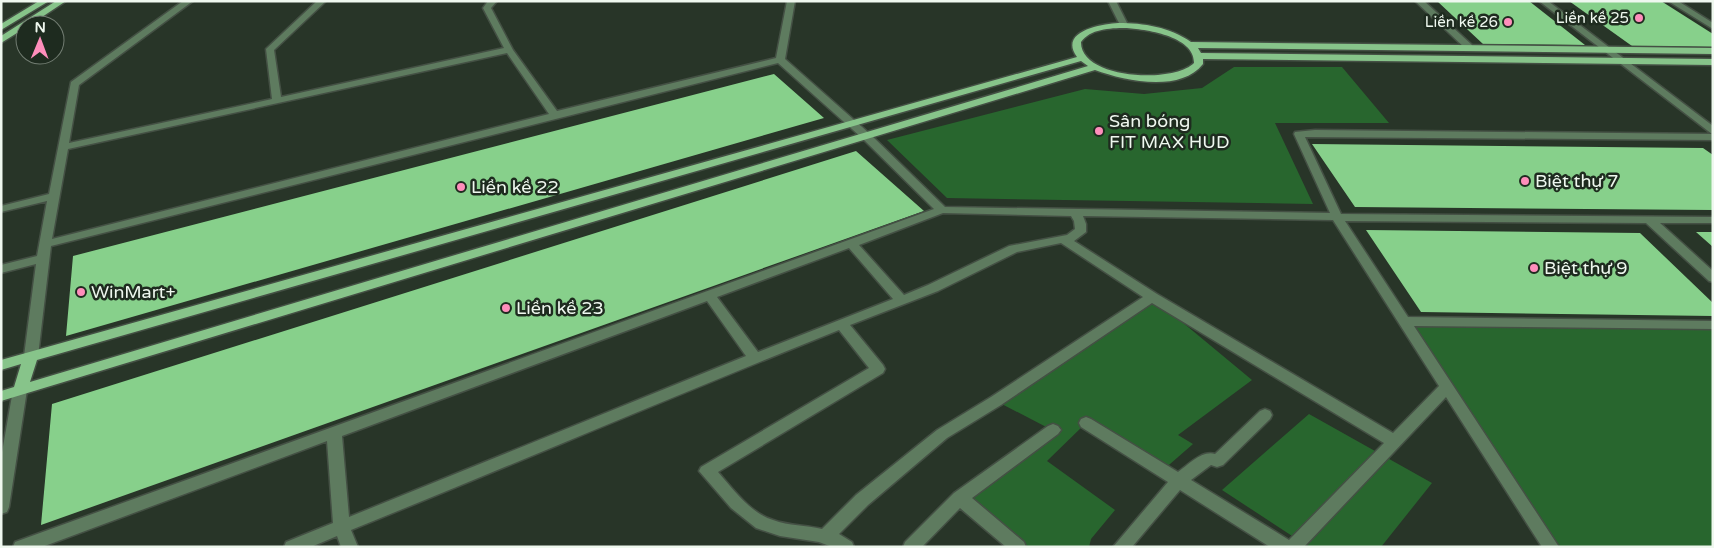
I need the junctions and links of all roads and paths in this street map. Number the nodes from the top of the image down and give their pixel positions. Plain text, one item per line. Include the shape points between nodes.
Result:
1 (45, 1) edge
2 (62, 1) edge
3 (189, 1) edge
4 (322, 1) edge
5 (493, 1) edge
6 (791, 1) edge
7 (1112, 1) edge
8 (1418, 1) edge
9 (1543, 1) edge
10 (1672, 1) edge
11 (1124, 25) junction
12 (1713, 27) edge
13 (1, 28) edge
14 (1, 40) edge
15 (1190, 44) junction
16 (1469, 47) junction
17 (510, 50) junction
18 (1606, 50) junction
19 (1713, 51) edge
20 (1199, 56) junction
21 (1082, 58) junction
22 (780, 60) junction
23 (1621, 61) junction
24 (1713, 62) edge
25 (1096, 67) junction
26 (276, 101) junction
27 (555, 115) junction
28 (852, 124) junction
29 (1713, 131) edge
30 (866, 136) junction
31 (1713, 136) edge
32 (63, 147) junction
33 (55, 196) junction
34 (1, 209) edge
35 (942, 210) junction
36 (1074, 212) junction
37 (1337, 217) junction
38 (1649, 219) junction
39 (1713, 220) edge
40 (1063, 239) junction
41 (851, 243) junction
42 (46, 244) junction
43 (43, 258) junction
44 (1, 269) edge
45 (1713, 278) edge
46 (709, 295) junction
47 (1152, 297) junction
48 (901, 300) junction
49 (1404, 321) junction
50 (842, 324) junction
51 (1713, 325) edge
52 (31, 356) junction
53 (755, 358) junction
54 (1, 365) edge
55 (1447, 386) junction
56 (20, 390) junction
57 (1, 396) edge
58 (1265, 415) dead end
59 (1086, 423) dead end
60 (1053, 430) dead end
61 (334, 432) junction
62 (1395, 442) junction
63 (1178, 481) junction
64 (960, 498) junction
65 (1, 507) edge
66 (342, 528) junction
67 (826, 536) junction
68 (21, 547) edge
69 (292, 547) edge
70 (350, 547) edge
71 (846, 547) edge
72 (911, 547) edge
73 (1018, 547) edge
74 (1121, 547) edge
75 (1285, 547) edge
76 (1293, 547) edge
77 (1551, 547) edge

1 - 13 main road
2 - 14 main road
3 - 32 street via 74,84
4 - 26 street via 270,49
5 - 17 street via 487,8
6 - 22 street
7 - 11 street
8 - 16 street
9 - 18 street
10 - 12 street
11 - 15 main road via 1158,30
11 - 21 main road via 1099,28 1082,36 1076,43 1076,51
15 - 16 main road
15 - 20 main road
16 - 18 main road
17 - 26 street
17 - 27 street
18 - 19 main road
18 - 23 street
20 - 23 main road
20 - 25 main road via 1198,64 1191,70 1164,78 1127,77
21 - 25 main road
21 - 28 main road
22 - 27 street
22 - 28 street
23 - 24 main road
23 - 29 street
25 - 30 main road
26 - 32 street
27 - 42 street
28 - 30 street
28 - 52 main road
30 - 35 street
30 - 56 main road
31 - 37 street via 1299,134
32 - 33 street
33 - 34 street
33 - 42 street
35 - 36 street
35 - 41 street
36 - 37 street
36 - 40 street via 1080,219 1080,232
37 - 38 street
37 - 49 street
38 - 39 street
38 - 45 street
40 - 47 street
40 - 48 street via 1013,249 961,276
41 - 46 street
41 - 48 street
42 - 43 street
43 - 44 street
43 - 52 street
46 - 53 street
46 - 61 street
47 - 62 street
47 - 67 street via 942,434 862,500
48 - 50 street
49 - 51 street
49 - 55 street
50 - 53 street
50 - 67 street via 878,369 707,471 749,514 770,527
52 - 54 main road
52 - 56 main road
53 - 66 street
55 - 62 street
55 - 77 street
56 - 57 main road
56 - 65 street
58 - 63 street via 1217,461 1209,458
59 - 63 street
60 - 64 street
61 - 66 street
61 - 68 street
62 - 76 street
63 - 74 street
63 - 75 street
64 - 72 street
64 - 73 street
66 - 69 street
66 - 70 street
67 - 71 street

